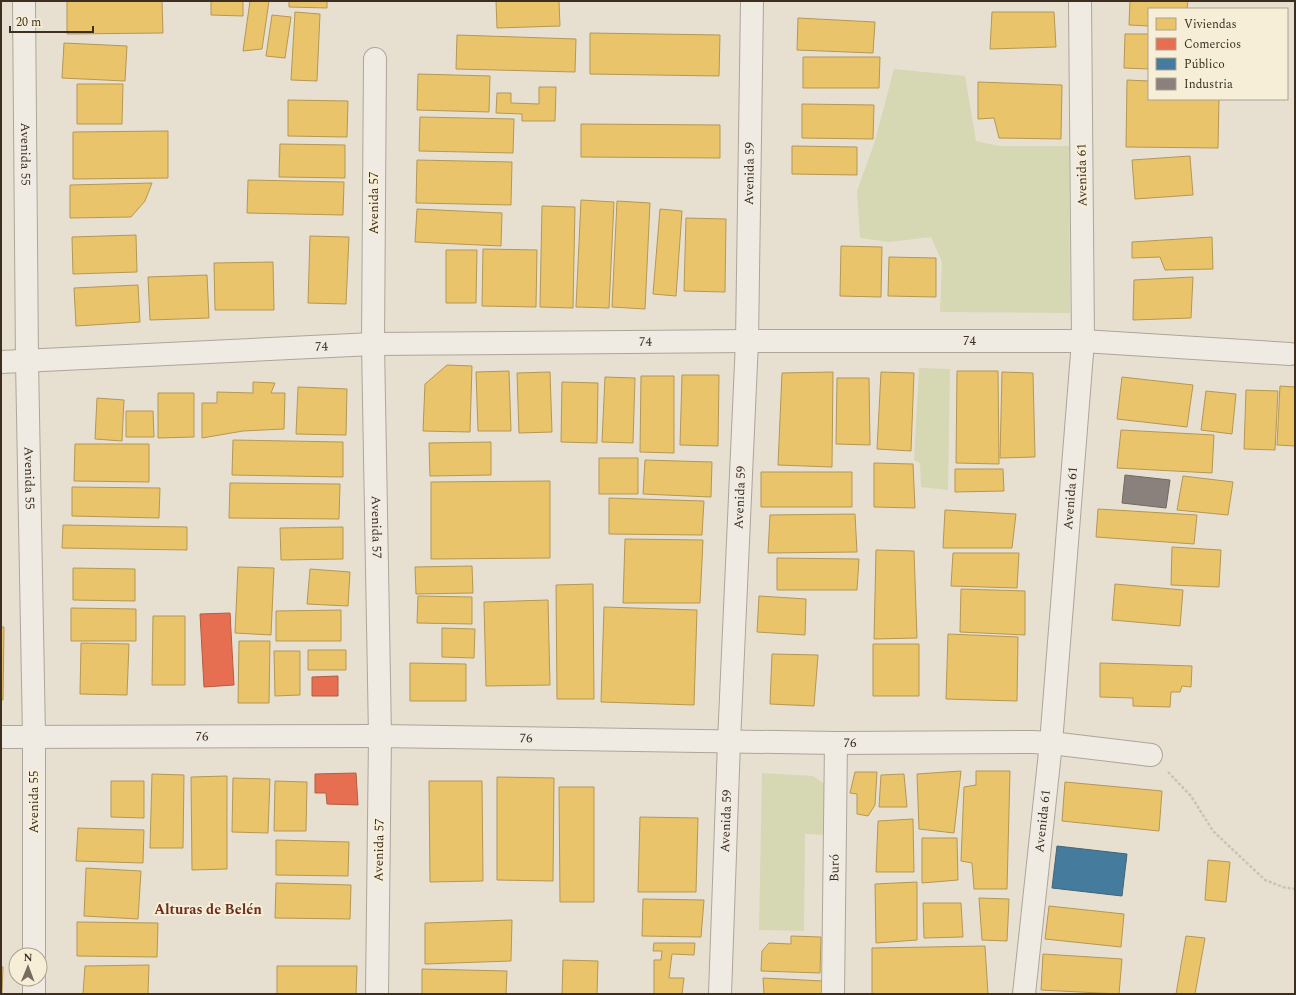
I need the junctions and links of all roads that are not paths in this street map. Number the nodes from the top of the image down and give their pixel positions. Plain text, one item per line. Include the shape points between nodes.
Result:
1 (24, 1) edge
2 (752, 1) edge
3 (1080, 1) edge
4 (374, 59) dead end
5 (747, 341) junction
6 (1083, 341) junction
7 (373, 344) junction
8 (1290, 354) dead end
9 (26, 361) junction
10 (1, 362) edge
11 (34, 736) junction
12 (380, 736) junction
13 (1, 737) edge
14 (729, 740) junction
15 (836, 743) junction
16 (1051, 743) junction
17 (1151, 755) road end
18 (34, 947) edge
19 (377, 994) edge
20 (720, 994) edge
21 (833, 994) edge
22 (1024, 994) edge

1 - 9 street, Avenida 55
2 - 5 street, Avenida 59
3 - 6 street, Avenida 61
4 - 7 street, Avenida 57
5 - 6 street, 74
5 - 7 street, 74
5 - 14 street, Avenida 59
6 - 8 street, 74
6 - 16 street, Avenida 61
7 - 9 street, 74
7 - 12 street, Avenida 57
9 - 10 street, 74
9 - 11 street, Avenida 55
11 - 12 street, 76
11 - 13 street, 76
11 - 18 street, Avenida 55
12 - 14 street, 76
12 - 19 street, Avenida 57
14 - 15 street, 76
14 - 20 street, Avenida 59
15 - 16 street, 76
15 - 21 street, Buró
16 - 17 street, 76
16 - 22 street, Avenida 61

